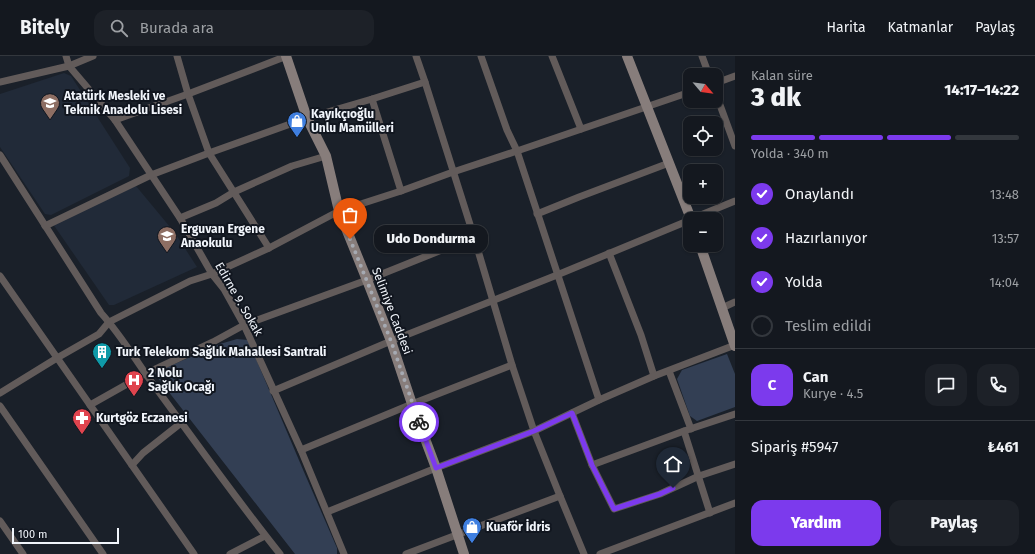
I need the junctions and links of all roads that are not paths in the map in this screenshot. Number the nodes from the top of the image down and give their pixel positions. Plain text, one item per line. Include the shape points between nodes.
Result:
1 (66, 56) edge
2 (93, 56) edge
3 (176, 56) edge
4 (286, 56) edge
5 (416, 56) edge
6 (481, 56) edge
7 (552, 56) edge
8 (626, 56) edge
9 (702, 56) edge
10 (69, 66) junction
11 (706, 68) edge
12 (735, 76) edge
13 (723, 80) edge
14 (0, 82) edge
15 (425, 82) junction
16 (188, 94) junction
17 (683, 94) edge
18 (372, 99) junction
19 (647, 106) junction
20 (721, 108) edge
21 (307, 118) junction
22 (114, 120) junction
23 (581, 129) junction
24 (735, 146) edge
25 (517, 151) junction
26 (209, 152) junction
27 (0, 155) edge
28 (326, 156) junction
29 (669, 163) junction
30 (453, 172) junction
31 (151, 175) junction
32 (401, 191) junction
33 (234, 192) junction
34 (735, 201) edge
35 (339, 212) junction
36 (688, 212) edge
37 (708, 212) edge
38 (537, 214) junction
39 (180, 218) junction
40 (683, 222) edge
41 (45, 226) junction
42 (474, 237) junction
43 (269, 248) junction
44 (702, 252) edge
45 (610, 253) junction
46 (212, 274) junction
47 (0, 276) edge
48 (558, 276) junction
49 (367, 280) junction
50 (494, 301) junction
51 (735, 302) edge
52 (722, 308) junction
53 (109, 322) junction
54 (244, 325) junction
55 (391, 341) junction
56 (735, 346) edge
57 (57, 358) junction
58 (512, 365) junction
59 (669, 371) junction
60 (145, 374) junction
61 (654, 376) junction
62 (273, 391) junction
63 (0, 393) edge
64 (599, 400) junction
65 (412, 404) junction
66 (90, 405) junction
67 (0, 406) edge
68 (572, 413) junction
69 (735, 414) edge
70 (182, 423) junction
71 (688, 430) junction
72 (534, 431) junction
73 (301, 450) junction
74 (735, 464) edge
75 (132, 465) junction
76 (592, 465) junction
77 (436, 468) junction
78 (699, 476) junction
79 (560, 496) junction
80 (735, 503) edge
81 (327, 512) junction
82 (710, 513) junction
83 (0, 521) edge
84 (458, 534) junction
85 (265, 536) junction
86 (23, 554) edge
87 (103, 554) edge
88 (194, 554) edge
89 (230, 554) edge
90 (280, 554) edge
91 (344, 554) edge
92 (406, 554) edge
93 (464, 554) edge
94 (584, 554) edge
95 (600, 554) edge

1 - 10 street, Edirne 9. Sokak
2 - 10 street
3 - 16 street
4 - 16 street
4 - 21 street, Selimiye Caddesi
5 - 15 street
6 - 25 street
7 - 23 street
8 - 19 street
9 - 11 street
10 - 14 street
10 - 22 street, Edirne 9. Sokak
12 - 13 street
15 - 18 street
15 - 30 street
16 - 22 street
16 - 26 street
17 - 19 street
18 - 21 street
18 - 32 street
19 - 23 street
19 - 29 street
20 - 24 street
21 - 26 street
21 - 28 street, Selimiye Caddesi
22 - 31 street, Edirne 9. Sokak
23 - 25 street
25 - 30 street
25 - 38 street
26 - 31 street
26 - 33 street
27 - 41 street
28 - 33 street via 292,166
28 - 35 street, Selimiye Caddesi
29 - 36 street
29 - 38 street
30 - 32 street
30 - 42 street
31 - 39 street, Edirne 9. Sokak
31 - 41 street
32 - 35 street
33 - 39 street via 216,203
33 - 43 street
34 - 37 street
35 - 43 street
35 - 49 street, Selimiye Caddesi
38 - 48 street
39 - 46 street, Edirne 9. Sokak
40 - 45 street
41 - 53 street
42 - 49 street
42 - 50 street
43 - 46 street
44 - 52 street
45 - 48 street
45 - 61 street
46 - 53 street via 190,281
46 - 54 street, Edirne 9. Sokak via 224,289
47 - 57 street
48 - 50 street
48 - 64 street
49 - 54 street
49 - 55 street, Selimiye Caddesi
50 - 55 street
50 - 58 street
51 - 52 street
52 - 56 street
53 - 57 street via 99,334
53 - 60 street
54 - 60 street
54 - 62 street, Edirne 9. Sokak
55 - 62 street
55 - 65 street, Selimiye Caddesi
56 - 59 street
57 - 63 street
57 - 66 street
58 - 65 street
58 - 72 street
59 - 61 street
59 - 71 street
60 - 66 street
60 - 70 street
61 - 64 street
62 - 73 street, Edirne 9. Sokak
64 - 68 street
65 - 73 street
65 - 77 street, Selimiye Caddesi
66 - 75 street
67 - 87 street
68 - 72 street
68 - 76 street
69 - 71 street
70 - 75 street
70 - 85 street
71 - 76 street
71 - 78 street
72 - 77 street
72 - 79 street
73 - 81 street, Edirne 9. Sokak
74 - 78 street
75 - 88 street
76 - 78 street via 614,509 660,494
77 - 81 street
77 - 84 street, Selimiye Caddesi
78 - 82 street
79 - 84 street
79 - 94 street
80 - 82 street
81 - 91 street, Edirne 9. Sokak
82 - 95 street
83 - 86 street
84 - 92 street
84 - 93 street, Selimiye Caddesi
85 - 89 street
85 - 90 street

